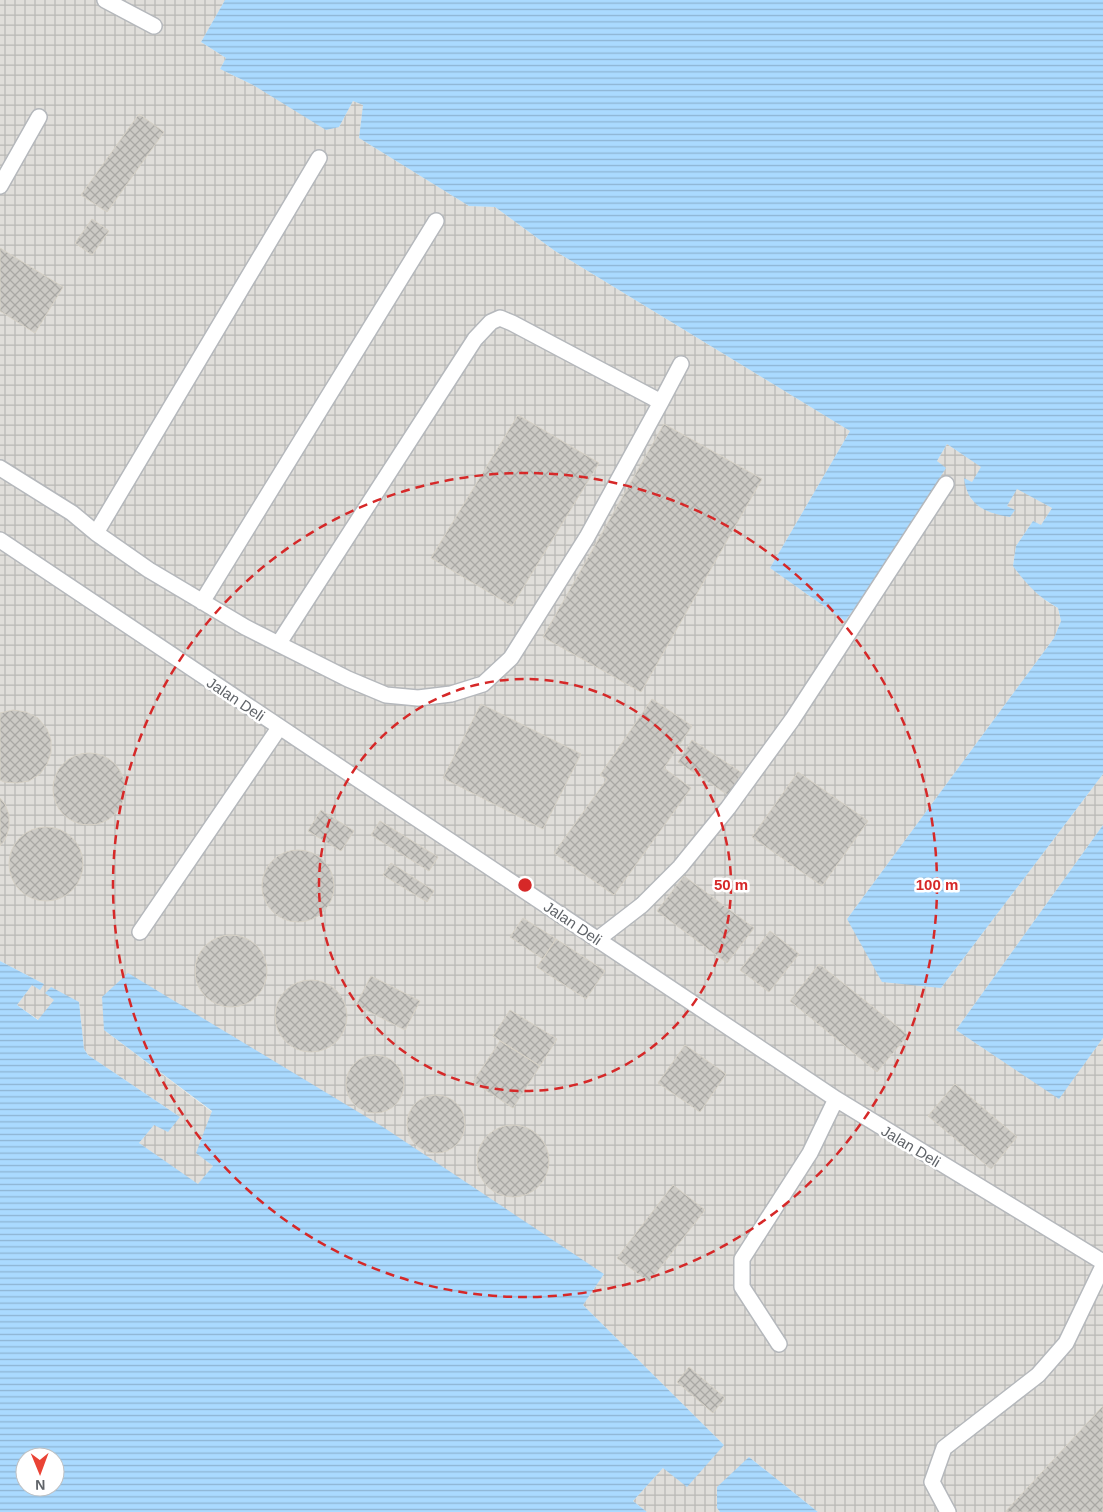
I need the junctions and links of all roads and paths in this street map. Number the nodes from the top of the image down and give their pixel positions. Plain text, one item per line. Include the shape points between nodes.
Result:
1 (105, 0) edge
2 (154, 26) dead end
3 (39, 117) dead end
4 (319, 158) dead end
5 (0, 186) edge
6 (436, 221) dead end
7 (681, 364) dead end
8 (661, 402) junction
9 (0, 468) edge
10 (946, 484) dead end
11 (96, 533) junction
12 (0, 540) edge
13 (202, 602) junction
14 (279, 644) junction
15 (279, 728) junction
16 (140, 932) dead end
17 (598, 939) junction
18 (836, 1099) junction
19 (1103, 1264) edge
20 (779, 1344) dead end
21 (948, 1512) edge

1 - 2 lane
3 - 5 lane
4 - 11 lane
6 - 13 lane
7 - 8 lane
8 - 14 lane via 587,536 511,658 483,684 451,694 418,698 386,695
8 - 14 lane via 512,323 500,318 491,322 475,339
9 - 11 lane via 72,513
10 - 17 lane via 792,720 728,808 680,867 642,905
11 - 13 lane via 148,570
12 - 15 lane, Jalan Deli
13 - 14 lane
15 - 16 lane
15 - 17 lane, Jalan Deli
17 - 18 lane, Jalan Deli
18 - 19 lane, Jalan Deli
18 - 20 lane via 810,1154 742,1259 742,1287
19 - 21 lane via 1066,1343 1038,1374 944,1448 932,1482

